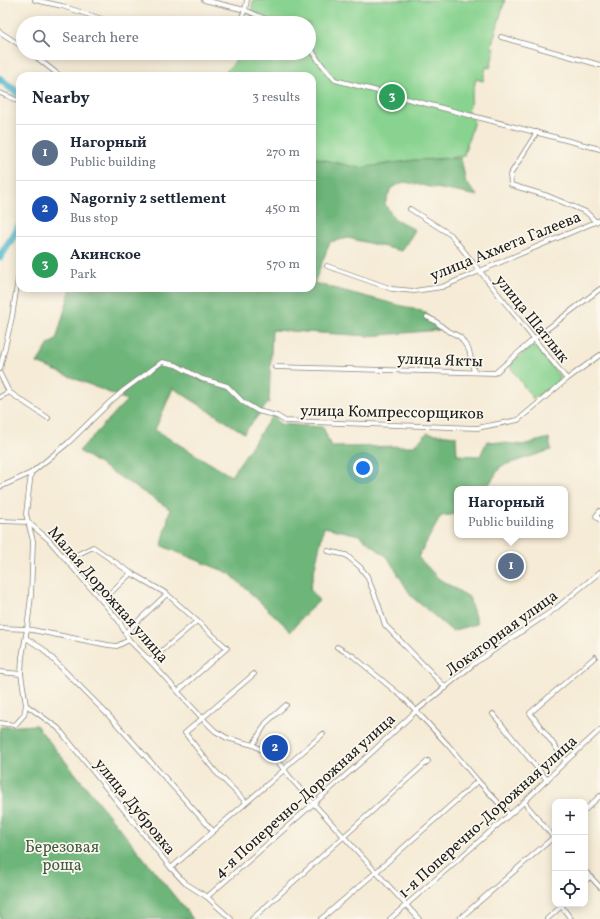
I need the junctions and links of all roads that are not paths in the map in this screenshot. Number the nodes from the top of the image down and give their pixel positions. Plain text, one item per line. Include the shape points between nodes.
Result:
1 (35, 0) edge
2 (204, 0) edge
3 (247, 0) edge
4 (245, 10) junction
5 (93, 16) edge
6 (242, 16) edge
7 (259, 16) edge
8 (0, 32) edge
9 (501, 38) dead end
10 (16, 43) edge
11 (316, 57) edge
12 (41, 60) edge
13 (600, 65) edge
14 (55, 72) edge
15 (0, 93) edge
16 (16, 100) edge
17 (537, 132) junction
18 (600, 149) edge
19 (410, 209) dead end
20 (598, 221) edge
21 (327, 266) dead end
22 (480, 271) junction
23 (600, 289) edge
24 (16, 292) edge
25 (427, 317) dead end
26 (534, 339) junction
27 (600, 355) edge
28 (275, 367) dead end
29 (0, 369) edge
30 (474, 372) junction
31 (0, 374) edge
32 (567, 379) junction
33 (9, 392) junction
34 (0, 397) edge
35 (48, 418) dead end
36 (31, 473) junction
37 (0, 487) edge
38 (600, 511) edge
39 (600, 520) edge
40 (0, 521) edge
41 (28, 522) junction
42 (328, 551) dead end
43 (66, 560) junction
44 (600, 572) edge
45 (131, 573) junction
46 (167, 594) junction
47 (102, 601) junction
48 (197, 621) junction
49 (0, 628) edge
50 (27, 630) junction
51 (125, 633) junction
52 (26, 638) junction
53 (129, 640) junction
54 (337, 647) dead end
55 (595, 657) dead end
56 (150, 661) junction
57 (0, 672) edge
58 (21, 674) junction
59 (254, 674) dead end
60 (446, 688) junction
61 (178, 691) junction
62 (26, 705) junction
63 (286, 705) dead end
64 (416, 711) junction
65 (493, 714) dead end
66 (202, 718) junction
67 (0, 723) edge
68 (600, 730) edge
69 (322, 734) dead end
70 (253, 745) junction
71 (428, 761) dead end
72 (566, 761) junction
73 (284, 770) junction
74 (547, 780) junction
75 (478, 781) junction
76 (600, 796) edge
77 (246, 802) junction
78 (524, 802) junction
79 (313, 804) junction
80 (588, 807) edge
81 (509, 814) junction
82 (213, 831) junction
83 (552, 835) edge
84 (344, 836) junction
85 (552, 841) edge
86 (171, 868) junction
87 (376, 872) junction
88 (588, 875) edge
89 (590, 877) joint
90 (600, 887) edge
91 (207, 897) junction
92 (406, 905) junction
93 (561, 907) edge
94 (564, 907) edge
95 (231, 919) edge
96 (252, 919) edge
97 (321, 919) edge
98 (390, 919) edge
99 (419, 919) edge
100 (459, 919) edge
101 (547, 919) edge
102 (572, 919) edge

1 - 5 street
2 - 4 street
3 - 4 street
4 - 6 street
4 - 7 street
8 - 10 street
9 - 13 street
11 - 17 street via 335,80
12 - 14 street
15 - 16 street
17 - 18 street
17 - 20 street via 510,175 512,185 548,196 586,212
19 - 22 street, улица Шатлык via 451,235
20 - 22 street, улица Ахмета Галеева
21 - 22 street, улица Ахмета Галеева via 392,289 414,291 442,287
22 - 26 street, улица Шатлык
23 - 26 street, улица Якты
24 - 29 street
25 - 30 street via 460,337 470,350
26 - 30 street, улица Якты via 495,372
26 - 32 street, улица Шатлык
27 - 32 street, улица Компрессорщиков
28 - 30 street, улица Якты
31 - 33 street
32 - 36 street, улица Компрессорщиков via 518,420 477,428 285,421 258,411 243,402 227,386 202,379 162,362 124,390 68,443
33 - 34 street
33 - 35 street
36 - 37 street
36 - 41 street, Малая Дорожная улица via 26,514
38 - 39 street via 596,516
40 - 41 street
41 - 43 street, Малая Дорожная улица via 48,539
41 - 50 street via 32,541 31,596
42 - 60 street via 346,555 360,567 367,576 385,625
43 - 45 street via 93,547
43 - 47 street, Малая Дорожная улица
44 - 60 street, Локаторная улица via 556,608 476,662
45 - 46 street
45 - 47 street
46 - 48 street
46 - 51 street
47 - 51 street, Малая Дорожная улица via 119,621
48 - 56 street
48 - 61 street via 228,648
49 - 50 street
50 - 52 street
50 - 53 street via 117,646
51 - 53 street, Малая Дорожная улица
52 - 58 street
52 - 82 street via 43,649 112,719
53 - 56 street, Малая Дорожная улица
54 - 64 street via 353,656
55 - 72 street via 530,713
56 - 61 street, Малая Дорожная улица
57 - 58 street
58 - 62 street
59 - 66 street
60 - 64 street, Локаторная улица
61 - 66 street, Малая Дорожная улица
62 - 67 street via 24,715 15,725
62 - 86 street, улица Дубровка via 58,728
63 - 70 street via 266,723
64 - 75 street
64 - 79 street, 4-я Поперечно-Дорожная улица
65 - 74 street
66 - 70 street, Малая Дорожная улица via 226,738
66 - 77 street via 185,733 214,770
68 - 72 street, 1-я Поперечно-Дорожная улица
69 - 73 street
70 - 73 street, Малая Дорожная улица via 274,758
71 - 84 street
72 - 74 street, 1-я Поперечно-Дорожная улица
73 - 77 street
73 - 79 street, Малая Дорожная улица
74 - 78 street, 1-я Поперечно-Дорожная улица
75 - 81 street
75 - 87 street
76 - 80 street
77 - 82 street
78 - 81 street, 1-я Поперечно-Дорожная улица
78 - 83 street
79 - 84 street, Малая Дорожная улица
79 - 91 street, 4-я Поперечно-Дорожная улица
81 - 92 street, 1-я Поперечно-Дорожная улица
82 - 86 street
84 - 87 street, Малая Дорожная улица
84 - 96 street
85 - 100 street
86 - 91 street, улица Дубровка via 184,883
87 - 92 street, Малая Дорожная улица
87 - 97 street
88 - 89 street
89 - 90 street
91 - 95 street, улица Дубровка
92 - 98 street, 1-я Поперечно-Дорожная улица
92 - 99 street, Малая Дорожная улица
93 - 101 street
94 - 102 street

